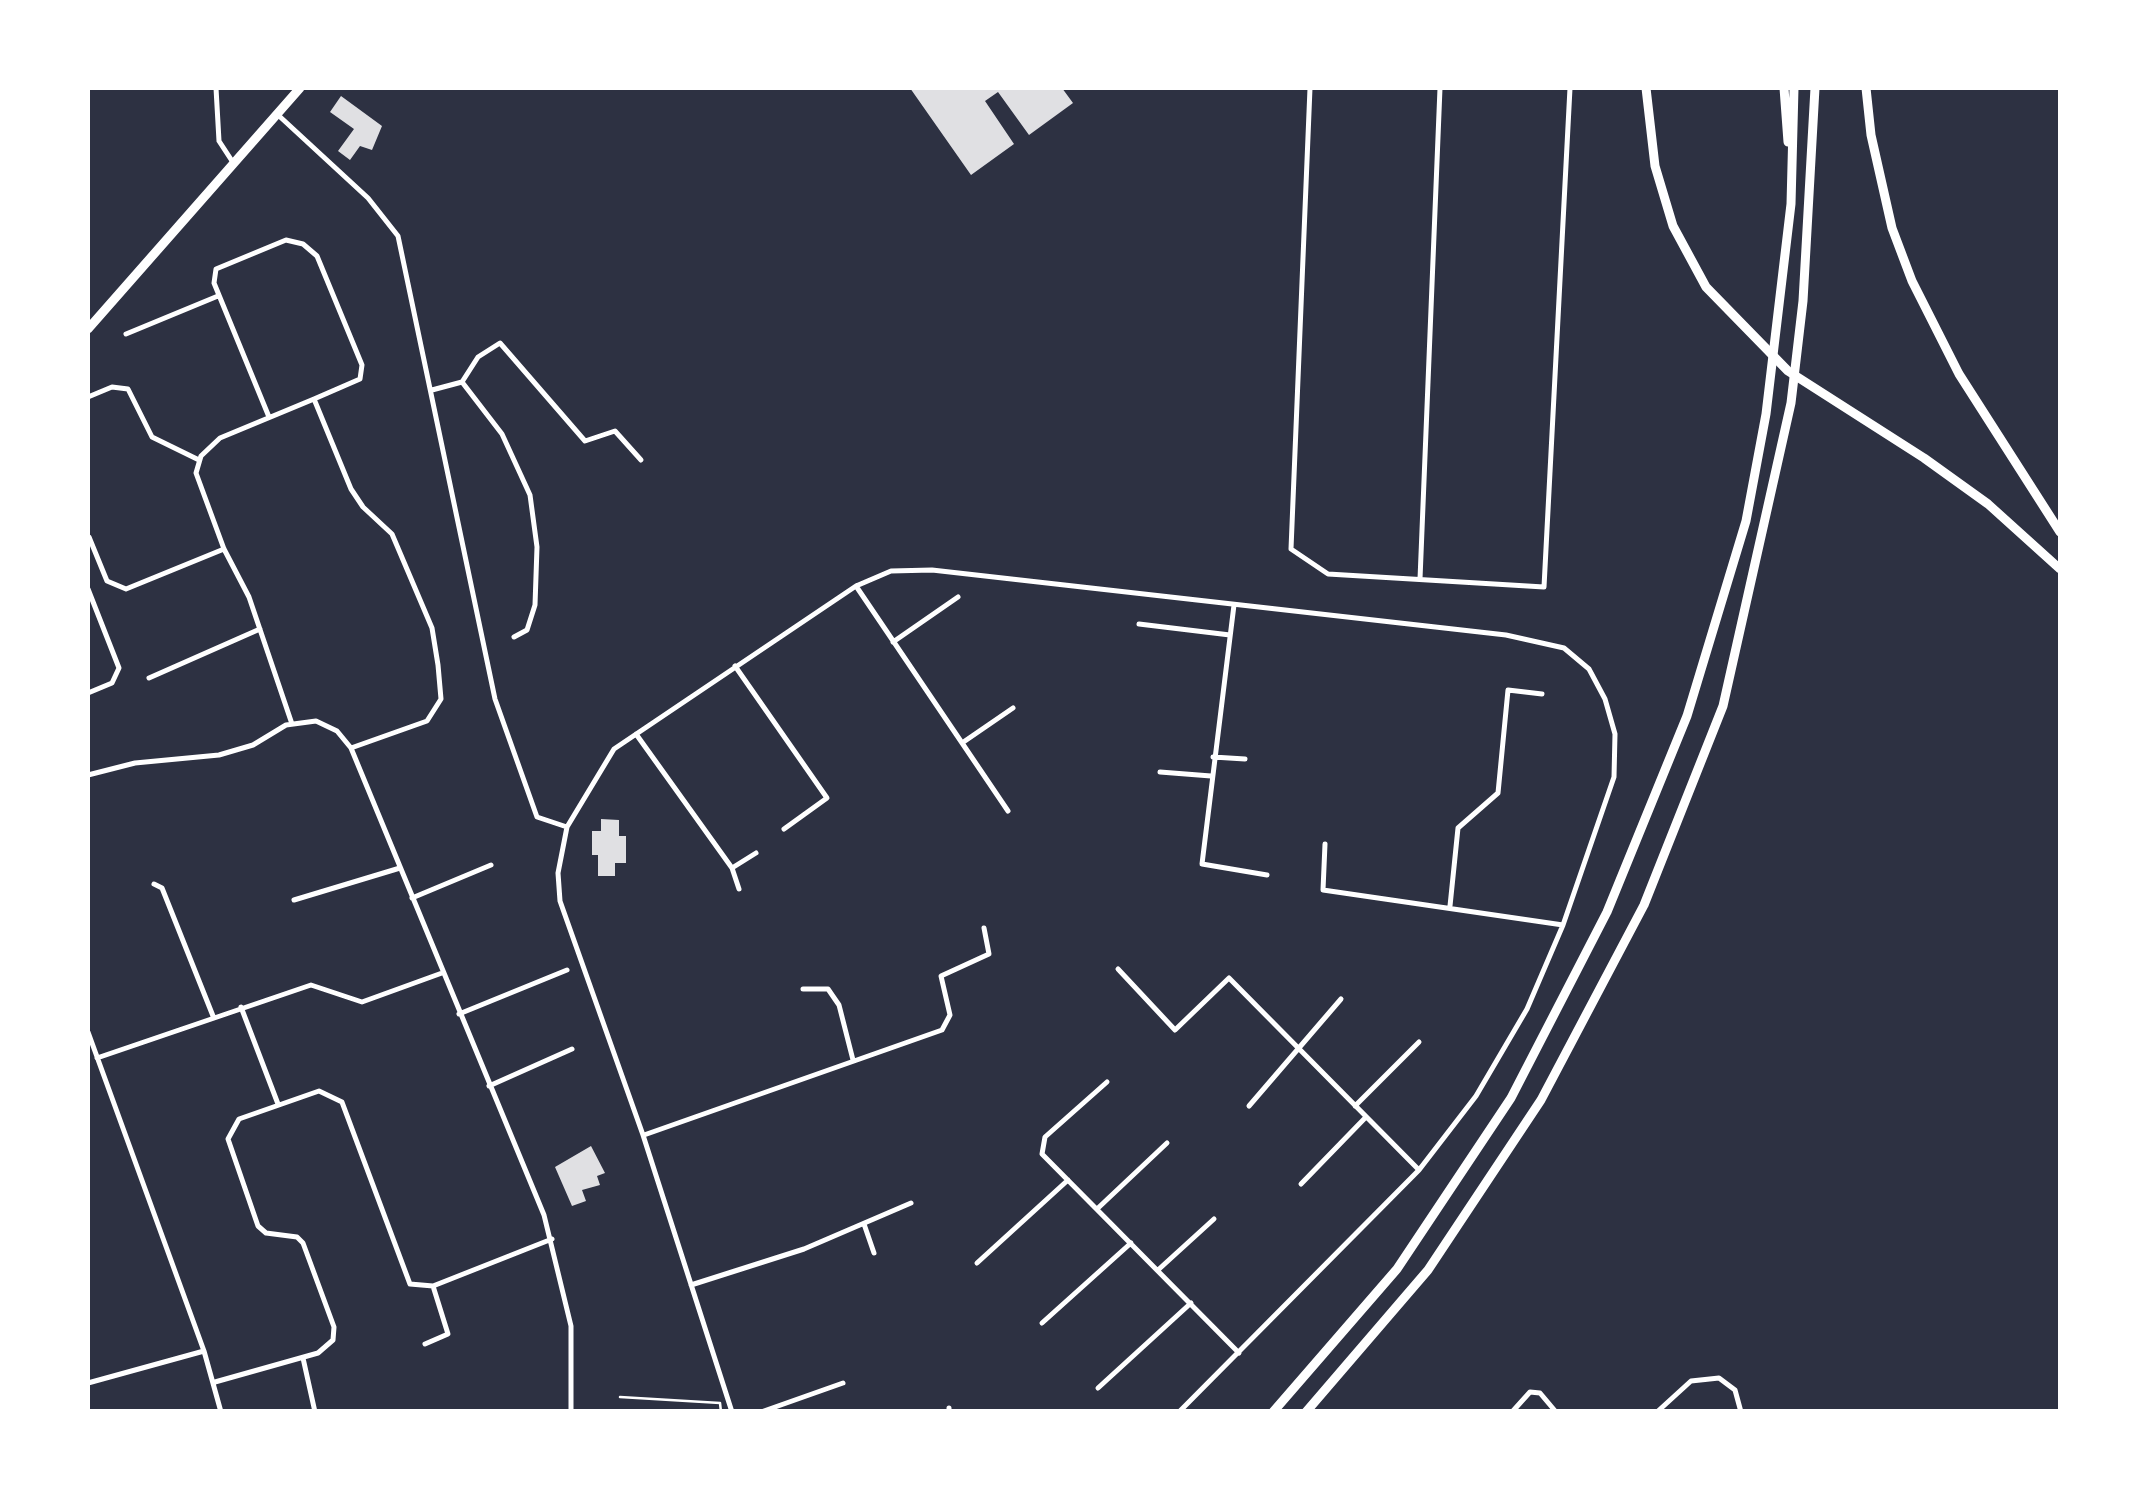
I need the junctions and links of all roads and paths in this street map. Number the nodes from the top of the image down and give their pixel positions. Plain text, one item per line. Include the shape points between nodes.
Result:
1 (216, 88) edge
2 (300, 88) edge
3 (1310, 88) edge
4 (1440, 88) edge
5 (1570, 88) edge
6 (1646, 88) edge
7 (1784, 88) edge
8 (1794, 88) edge
9 (1815, 88) edge
10 (1866, 88) edge
11 (277, 114) junction
12 (234, 164) junction
13 (1791, 204) junction
14 (218, 296) junction
15 (88, 329) edge
16 (126, 334) dead end
17 (462, 382) junction
18 (432, 390) junction
19 (88, 398) edge
20 (314, 398) junction
21 (269, 417) junction
22 (200, 460) junction
23 (641, 460) dead end
24 (2060, 532) edge
25 (89, 537) edge
26 (224, 549) junction
27 (2060, 569) edge
28 (1420, 579) junction
29 (856, 586) junction
30 (88, 589) edge
31 (958, 597) dead end
32 (1234, 604) junction
33 (1139, 624) dead end
34 (260, 629) junction
35 (1230, 635) junction
36 (514, 637) dead end
37 (893, 642) junction
38 (735, 666) junction
39 (150, 678) dead end
40 (88, 693) edge
41 (1542, 694) dead end
42 (1012, 708) dead end
43 (292, 724) junction
44 (635, 732) junction
45 (962, 743) junction
46 (351, 748) junction
47 (1213, 757) junction
48 (1245, 758) dead end
49 (1160, 772) dead end
50 (88, 775) edge
51 (1210, 776) junction
52 (1008, 811) dead end
53 (568, 827) junction
54 (784, 829) dead end
55 (1325, 844) dead end
56 (756, 852) dead end
57 (490, 865) dead end
58 (400, 868) junction
59 (732, 868) junction
60 (1267, 875) dead end
61 (154, 884) dead end
62 (739, 889) dead end
63 (412, 898) junction
64 (294, 900) dead end
65 (1450, 906) junction
66 (1562, 925) junction
67 (984, 928) dead end
68 (1118, 969) dead end
69 (567, 970) dead end
70 (442, 973) junction
71 (803, 989) dead end
72 (1342, 1000) dead end
73 (241, 1007) junction
74 (459, 1014) junction
75 (214, 1017) junction
76 (88, 1032) edge
77 (1419, 1042) dead end
78 (572, 1049) dead end
79 (1299, 1050) junction
80 (98, 1058) junction
81 (854, 1061) junction
82 (1107, 1082) dead end
83 (489, 1086) junction
84 (278, 1104) junction
85 (1249, 1106) dead end
86 (1354, 1106) junction
87 (1366, 1117) junction
88 (643, 1136) junction
89 (1167, 1143) dead end
90 (1419, 1170) junction
91 (1068, 1180) junction
92 (1301, 1184) dead end
93 (911, 1203) dead end
94 (1097, 1209) junction
95 (1214, 1219) dead end
96 (864, 1224) junction
97 (552, 1239) junction
98 (1131, 1244) junction
99 (874, 1253) dead end
100 (977, 1262) dead end
101 (1158, 1270) junction
102 (691, 1285) junction
103 (433, 1286) junction
104 (1191, 1304) junction
105 (1042, 1324) dead end
106 (425, 1344) dead end
107 (204, 1351) junction
108 (1240, 1353) junction
109 (302, 1358) junction
110 (88, 1382) edge
111 (215, 1382) junction
112 (843, 1383) dead end
113 (1098, 1388) dead end
114 (620, 1396) dead end
115 (792, 1401) junction
116 (221, 1412) edge
117 (315, 1412) edge
118 (570, 1412) edge
119 (720, 1412) edge
120 (732, 1412) edge
121 (761, 1412) edge
122 (796, 1412) edge
123 (1179, 1412) edge
124 (1273, 1412) edge
125 (1306, 1412) edge
126 (1512, 1412) edge
127 (1556, 1412) edge
128 (1657, 1412) edge
129 (1741, 1412) edge

1 - 12 street via 219,141
2 - 11 main road
3 - 28 street via 1291,549 1328,574
4 - 28 street
5 - 28 street via 1544,586
6 - 27 main road via 1655,166 1672,226 1706,287 1750,337 1821,395 1972,492
7 - 13 main road
8 - 13 main road
9 - 125 main road via 1791,403 1724,706 1644,906 1541,1100 1428,1270
10 - 24 main road via 1892,228 1912,281 1959,374
11 - 12 main road
11 - 18 street via 368,198 398,236
12 - 15 main road
13 - 124 main road via 1746,520 1687,716 1607,912 1510,1098 1396,1270
14 - 16 street
14 - 20 street via 216,269 286,240 317,256 362,365 360,379
14 - 21 street
17 - 18 street
17 - 23 street via 478,357 500,343 586,441 615,431
17 - 36 street via 502,434 530,495 535,605 527,630
18 - 53 street via 495,699 537,817
19 - 22 street via 128,388 152,437
20 - 21 street
20 - 46 street via 352,489 392,534 432,628 438,665 441,699 427,721
21 - 22 street via 220,438
22 - 26 street via 196,473
25 - 26 street via 107,581 126,589
26 - 34 street
29 - 32 street via 892,572 932,570
29 - 37 street
29 - 38 street
30 - 40 street via 119,668 112,682
31 - 37 street
32 - 35 street
32 - 66 street via 1506,636 1564,648 1590,669 1615,734 1614,777
33 - 35 street
34 - 39 street
34 - 43 street
35 - 47 street
37 - 45 street
38 - 44 street
38 - 54 street via 827,798
41 - 65 street via 1508,690 1498,793 1458,828
42 - 45 street
43 - 46 street via 316,720
43 - 50 street via 219,756 135,763
44 - 53 street via 591,780
44 - 59 street
45 - 52 street
46 - 58 street
47 - 48 street
47 - 51 street
49 - 51 street
51 - 60 street via 1202,864
53 - 88 street via 560,901
55 - 65 street via 1324,890
56 - 59 street
57 - 63 street
58 - 63 street
58 - 64 street
59 - 62 street
61 - 75 street via 162,888
63 - 70 street
65 - 66 street
66 - 90 street via 1502,1052
67 - 81 street via 990,954 941,976 950,1015 942,1030
68 - 79 street via 1175,1030 1229,978
69 - 74 street
70 - 73 street via 362,1002 311,985
70 - 74 street
71 - 81 street via 828,989
72 - 79 street
73 - 75 street
73 - 84 street
74 - 83 street
75 - 80 street
76 - 80 street
77 - 86 street
78 - 83 street
79 - 85 street
79 - 86 street
80 - 107 street
81 - 88 street
82 - 91 street via 1045,1137 1042,1154
83 - 97 street
84 - 103 street via 320,1091 342,1102 410,1284
84 - 109 street via 239,1119 228,1139 258,1226 303,1243 334,1327 328,1348
86 - 87 street
87 - 90 street
87 - 92 street
88 - 102 street
89 - 94 street
90 - 108 street
91 - 94 street
91 - 100 street
93 - 96 street
94 - 98 street
95 - 101 street
96 - 99 street
96 - 102 street
97 - 103 street
97 - 118 street via 571,1326
98 - 101 street
98 - 105 street
101 - 104 street
102 - 120 street
103 - 106 street via 448,1334
104 - 108 street
104 - 113 street
107 - 110 street
107 - 111 street
108 - 123 street
109 - 111 street
109 - 117 street
111 - 116 street
112 - 115 street
114 - 119 path via 720,1403
115 - 121 street
115 - 122 street
126 - 127 street via 1530,1392 1540,1393
128 - 129 street via 1679,1387 1719,1378 1735,1390

